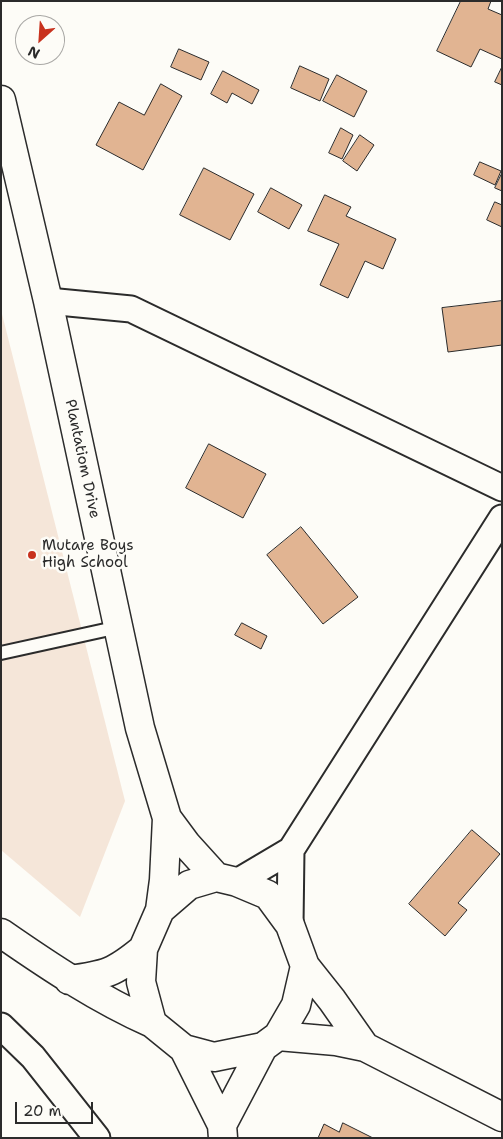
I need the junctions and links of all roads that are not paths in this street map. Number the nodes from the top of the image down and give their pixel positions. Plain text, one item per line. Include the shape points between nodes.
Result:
1 (1, 100) edge
2 (48, 300) junction
3 (502, 488) edge
4 (502, 518) edge
5 (119, 627) junction
6 (1, 653) edge
7 (167, 818) junction
8 (291, 850) junction
9 (227, 879) junction
10 (160, 910) junction
11 (290, 925) junction
12 (1, 933) edge
13 (143, 948) junction
14 (305, 966) junction
15 (69, 980) junction
16 (152, 1024) junction
17 (1, 1026) edge
18 (270, 1041) junction
19 (365, 1048) junction
20 (184, 1049) junction
21 (502, 1118) edge
22 (222, 1131) edge
23 (97, 1138) edge

1 - 2 street, Plantatiom Drive
2 - 3 street via 131,309
2 - 5 street, Plantatiom Drive
4 - 8 street
5 - 6 lane
5 - 7 street, Plantatiom Drive via 140,728
7 - 9 street via 187,845
7 - 10 street
8 - 9 street
8 - 11 street
9 - 10 street via 189,885
9 - 11 street via 268,895
10 - 13 street
11 - 14 street
12 - 15 street
13 - 15 street via 106,975
13 - 16 street via 141,982
14 - 18 street via 296,1005
14 - 19 street
15 - 16 street
16 - 20 street
17 - 23 street via 33,1057
18 - 19 street via 336,1041
18 - 20 street via 214,1057
18 - 22 street
19 - 21 street
20 - 22 street

